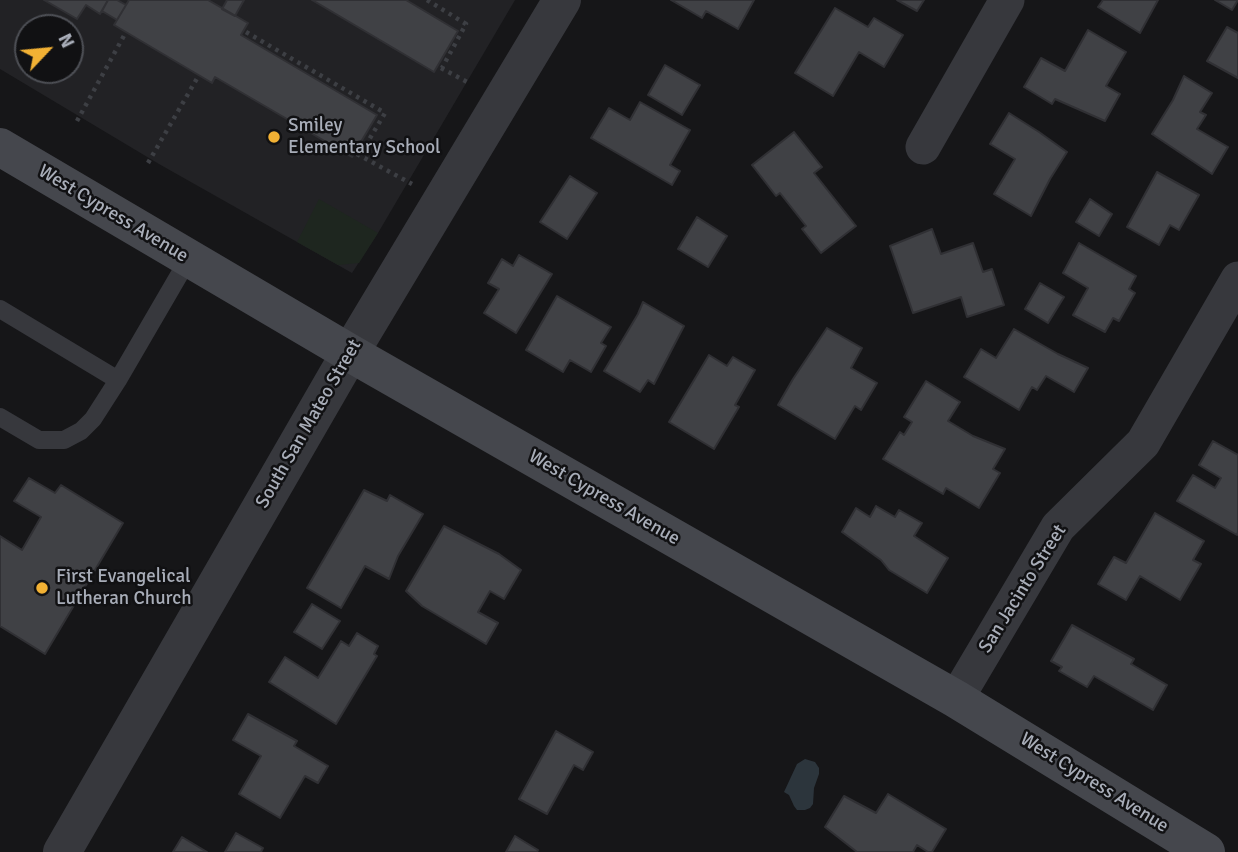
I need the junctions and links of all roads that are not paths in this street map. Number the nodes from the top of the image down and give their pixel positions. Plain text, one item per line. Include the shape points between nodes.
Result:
1 (562, 0) edge
2 (1007, 0) edge
3 (0, 147) edge
4 (923, 147) dead end
5 (190, 258) junction
6 (1238, 279) edge
7 (0, 309) edge
8 (350, 353) junction
9 (118, 380) junction
10 (0, 417) edge
11 (956, 699) junction
12 (62, 852) edge
13 (1206, 852) edge

1 - 8 street, South San Mateo Street
2 - 4 street
3 - 5 main road, West Cypress Avenue
5 - 8 main road, West Cypress Avenue
5 - 9 lane
6 - 11 street, San Jacinto Street via 1143,443 1058,527
7 - 9 lane
8 - 11 main road, West Cypress Avenue
8 - 12 street, South San Mateo Street
9 - 10 lane via 93,419 64,440 39,440
11 - 13 main road, West Cypress Avenue

